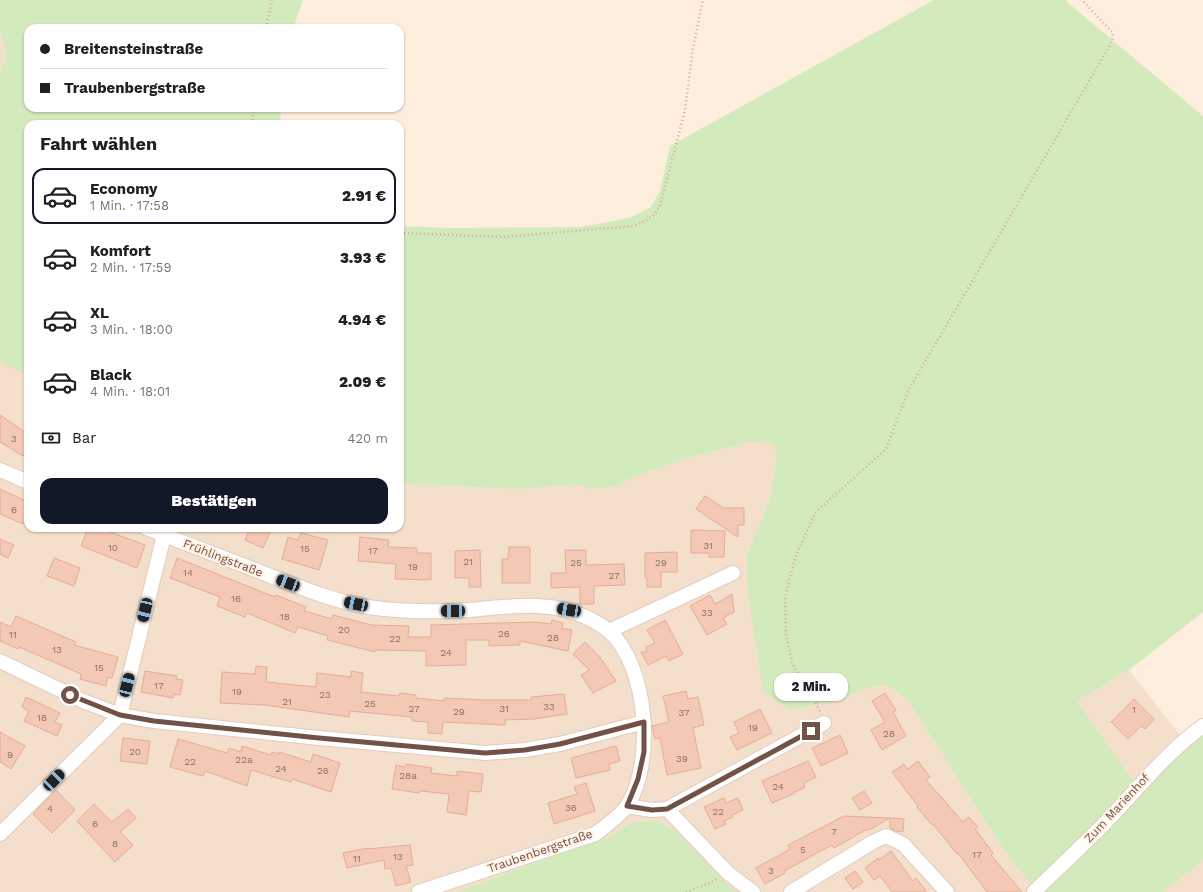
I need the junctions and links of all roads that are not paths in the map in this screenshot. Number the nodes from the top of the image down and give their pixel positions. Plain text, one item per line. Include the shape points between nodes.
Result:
1 (0, 470) edge
2 (24, 480) edge
3 (156, 532) edge
4 (164, 535) junction
5 (733, 573) dead end
6 (609, 631) junction
7 (0, 661) edge
8 (120, 715) junction
9 (644, 722) junction
10 (824, 724) road end
11 (1203, 726) edge
12 (627, 806) junction
13 (667, 809) junction
14 (0, 834) edge
15 (419, 892) edge
16 (753, 892) edge
17 (791, 892) edge
18 (947, 892) edge
19 (1034, 892) edge

1 - 2 street
3 - 4 street, Frühlingstraße
4 - 6 street, Frühlingstraße via 288,583 354,604 406,611 453,611 539,605 569,610 589,618
4 - 8 street
5 - 6 street
6 - 9 street, Frühlingstraße via 622,648 633,671 640,692
7 - 8 street via 83,701
8 - 9 street via 154,721 485,753 560,744
8 - 14 street
9 - 12 street, Frühlingstraße via 644,752 638,779
10 - 13 street
11 - 19 street, Zum Marienhof via 1155,768 1100,828
12 - 13 street via 652,810
12 - 15 street, Traubenbergstraße via 610,824 595,834
13 - 16 street via 728,873
17 - 18 street via 886,836 903,844

